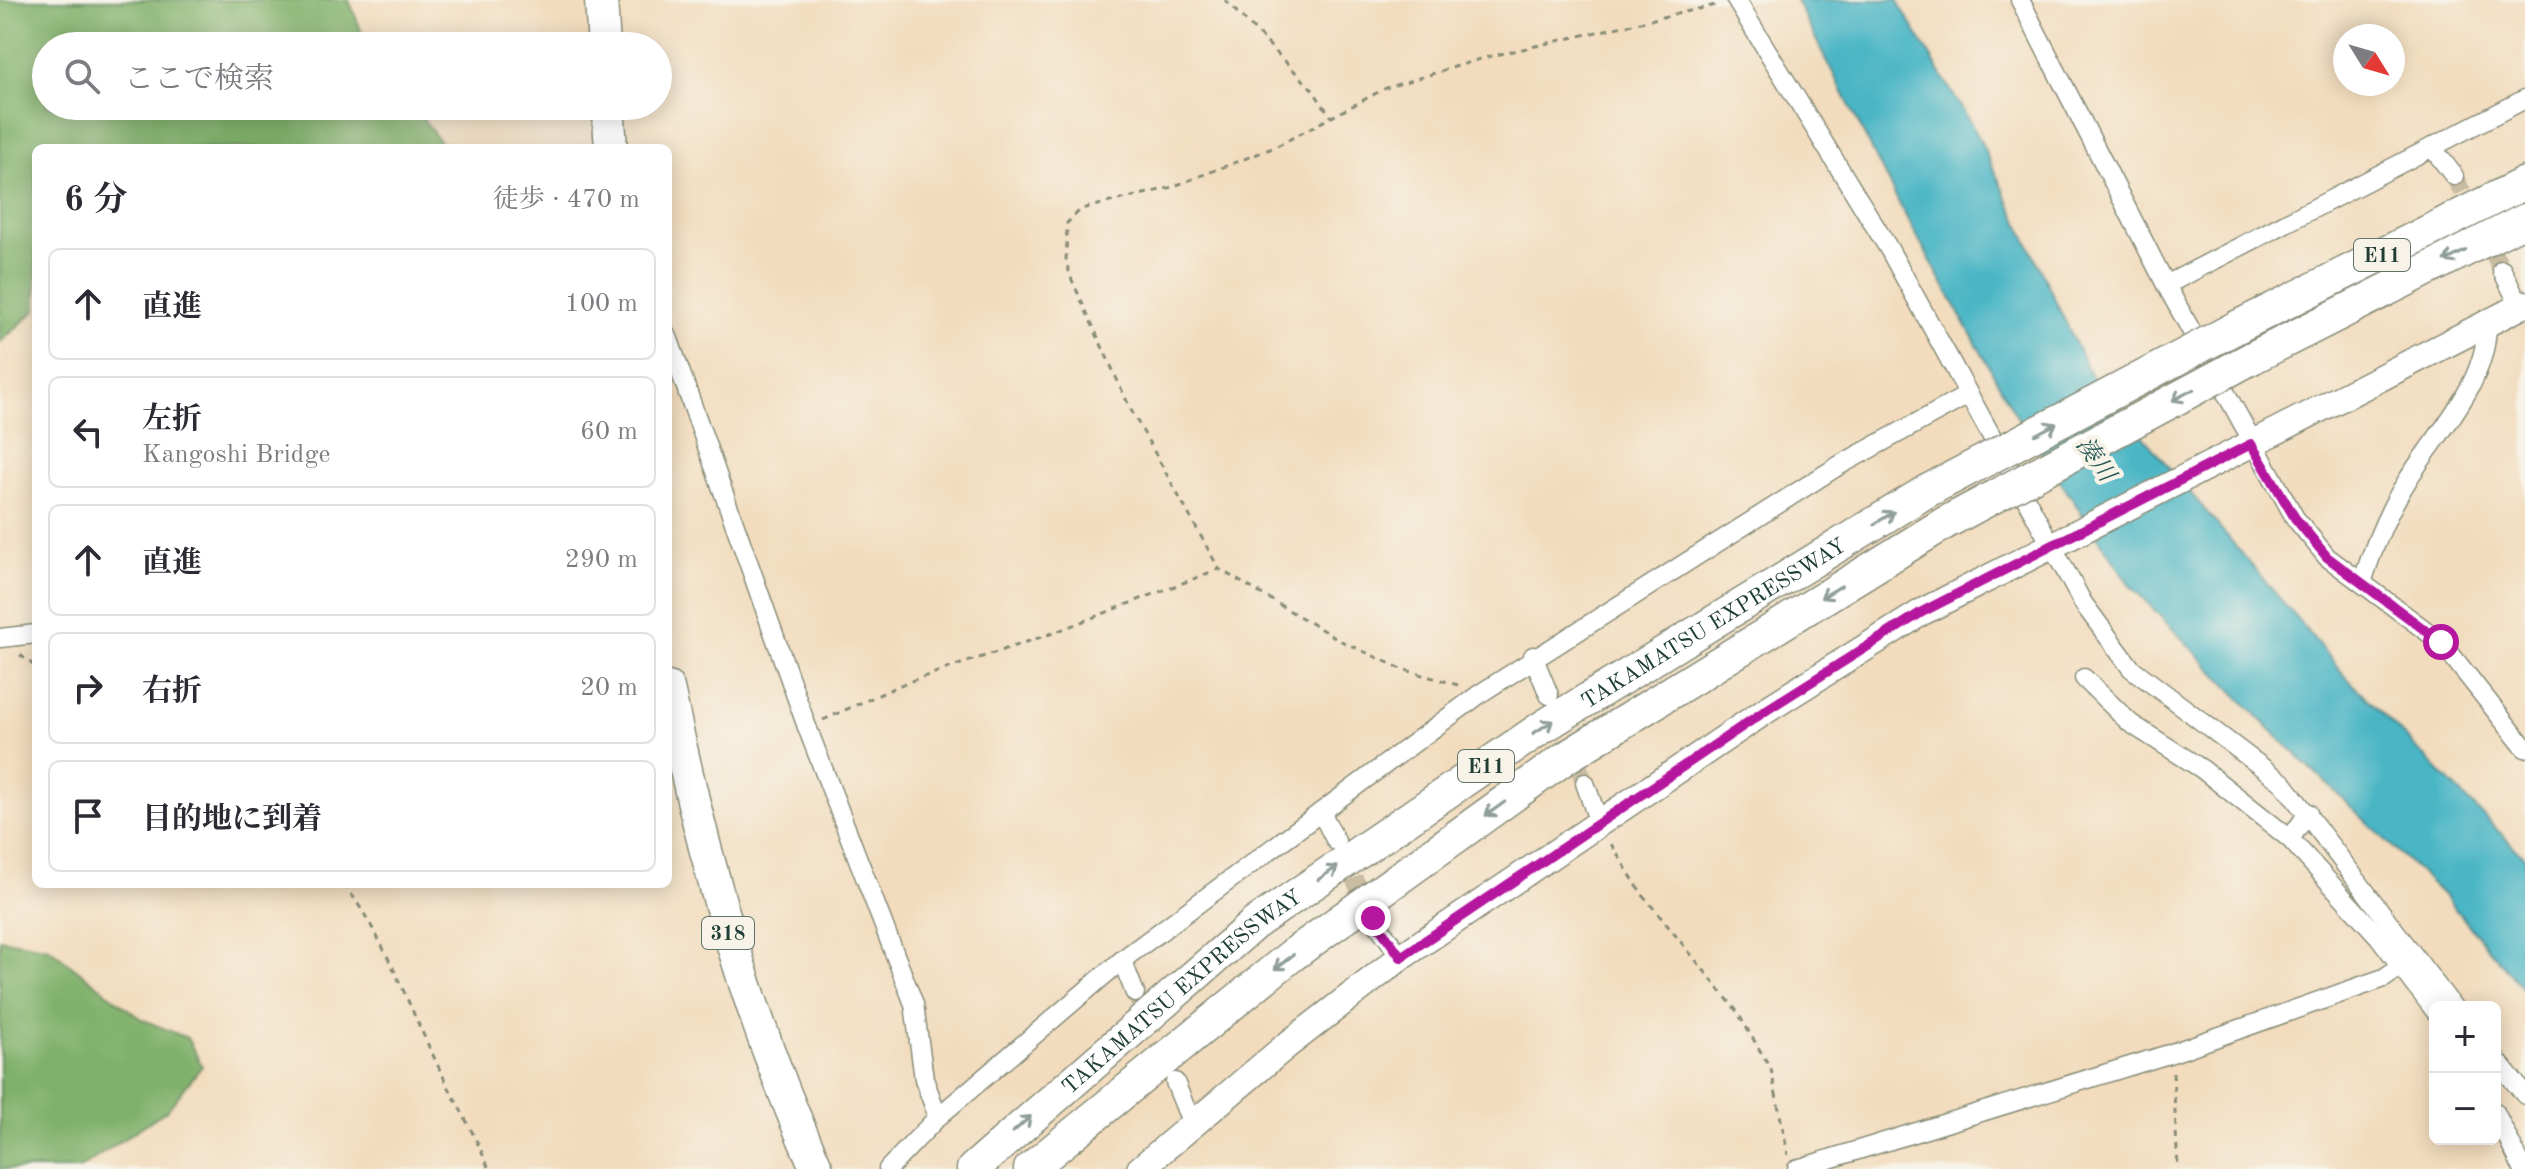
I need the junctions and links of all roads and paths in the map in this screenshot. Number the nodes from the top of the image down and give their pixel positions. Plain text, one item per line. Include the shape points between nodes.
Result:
1 (601, 0) edge
2 (1225, 0) edge
3 (1736, 0) edge
4 (2020, 0) edge
5 (603, 32) edge
6 (2525, 99) edge
7 (1331, 117) junction
8 (609, 120) edge
9 (611, 144) edge
10 (2432, 147) junction
11 (2525, 168) edge
12 (2454, 176) tunnel mouth
13 (2525, 183) edge
14 (2525, 220) edge
15 (2502, 270) tunnel mouth
16 (2166, 285) junction
17 (2301, 295) junction
18 (2523, 305) edge
19 (2487, 325) junction
20 (672, 348) edge
21 (1968, 395) junction
22 (2243, 448) junction
23 (2051, 545) junction
24 (1219, 569) junction
25 (2362, 583) junction
26 (32, 634) edge
27 (0, 638) edge
28 (1533, 656) junction
29 (2084, 678) dead end
30 (1481, 693) junction
31 (1549, 695) tunnel mouth
32 (672, 707) edge
33 (807, 727) junction
34 (2525, 748) edge
35 (1585, 783) tunnel mouth
36 (1321, 812) junction
37 (2308, 813) junction
38 (1599, 823) junction
39 (2290, 839) junction
40 (1336, 841) tunnel mouth
41 (347, 888) edge
42 (1373, 918) tunnel mouth
43 (1401, 957) junction
44 (1122, 960) junction
45 (2400, 967) junction
46 (1135, 993) tunnel mouth
47 (2449, 1001) edge
48 (2429, 1003) edge
49 (2172, 1053) junction
50 (2501, 1065) edge
51 (1175, 1082) tunnel mouth
52 (2525, 1095) edge
53 (938, 1117) junction
54 (1192, 1124) junction
55 (2501, 1124) edge
56 (1792, 1162) edge
57 (489, 1169) edge
58 (817, 1169) edge
59 (888, 1169) edge
60 (973, 1169) edge
61 (1030, 1169) edge
62 (1140, 1169) edge
63 (2178, 1169) edge
64 (2523, 1169) edge

1 - 5 highway
2 - 7 path via 1312,89
3 - 7 path via 1473,62 1386,88
3 - 21 street via 1889,249
4 - 16 street
6 - 10 street
7 - 24 path via 1275,147 1169,188 1081,209 1067,223 1066,262 1072,280 1130,408
8 - 9 highway
10 - 12 street
10 - 16 street
11 - 17 highway
13 - 17 highway, TAKAMATSU EXPRESSWAY / E11
14 -> 61 highway, TAKAMATSU EXPRESSWAY / E11, bridge via 2252,358 1945,523 1565,758 1291,956
15 - 18 street
16 - 22 street
60 -> 17 highway, TAKAMATSU EXPRESSWAY / E11, bridge via 1267,915 1541,728 1927,491
18 - 19 street
19 - 22 street
19 - 25 street via 2486,353 2457,409 2406,482
20 - 33 street
21 - 23 street
21 - 28 street via 1838,466
22 - 23 street
22 - 25 street via 2327,557
23 - 37 street via 2083,603 2131,668 2243,750 2283,783
23 - 38 street via 1922,612
24 - 30 path via 1353,646 1402,669
24 - 33 path via 905,683
25 - 34 street via 2441,642
26 - 27 street
28 - 30 street
28 - 31 street
29 - 39 street via 2130,723 2202,769
30 - 36 street
32 - 58 highway, 318 via 728,935
33 - 53 street via 914,1004 924,1079
35 - 38 street
36 - 40 street
36 - 44 street
37 - 39 street
37 - 47 street
38 - 43 street
38 - 56 path via 1642,894 1736,1010 1771,1069
39 - 45 street
41 - 57 path via 394,966
42 - 43 street
43 - 54 street
44 - 46 street
44 - 53 street
45 - 48 street
45 - 49 street via 2384,978
49 - 56 street
49 - 63 path
50 - 52 street
51 - 54 street
53 - 59 street
54 - 62 street
55 - 64 street

